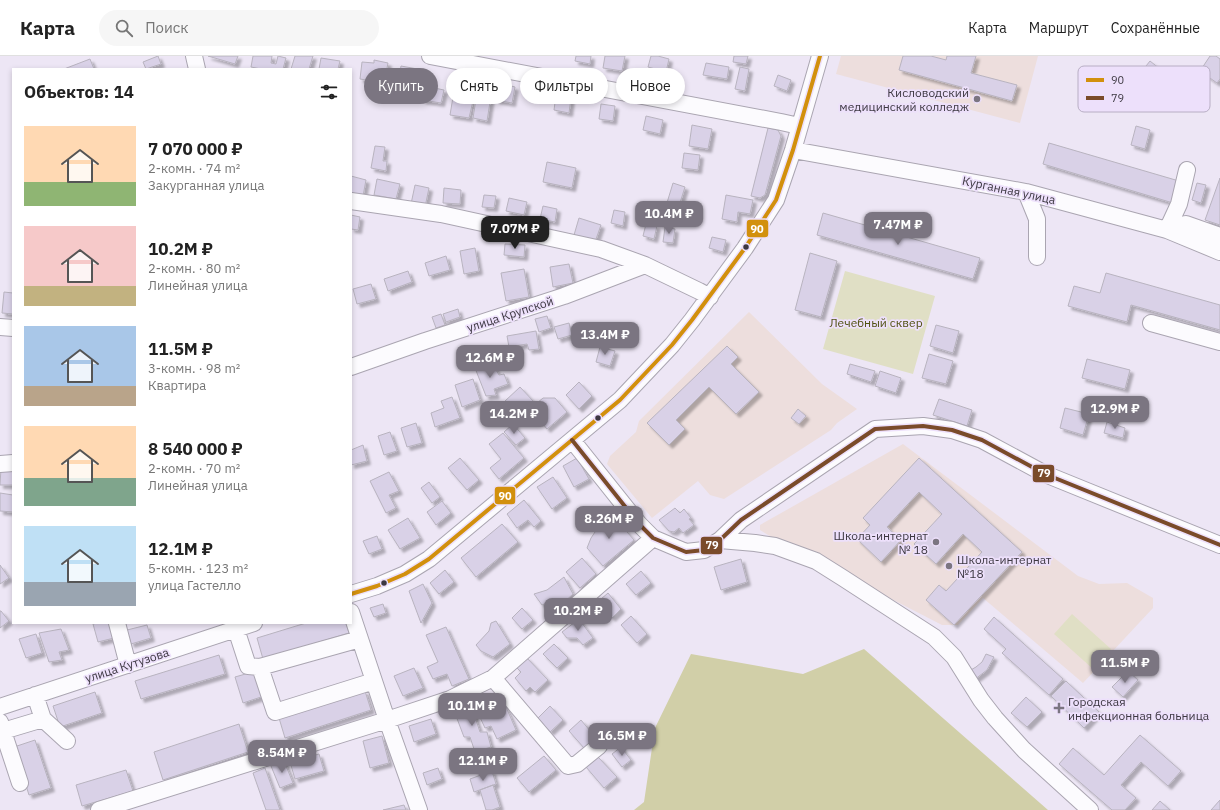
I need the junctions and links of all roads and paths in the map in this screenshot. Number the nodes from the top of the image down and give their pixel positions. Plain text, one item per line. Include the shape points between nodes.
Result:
1 (194, 56) edge
2 (430, 56) edge
3 (820, 56) edge
4 (197, 68) edge
5 (799, 126) junction
6 (793, 150) junction
7 (1187, 170) dead end
8 (1026, 192) junction
9 (352, 201) edge
10 (1167, 230) junction
11 (1220, 236) edge
12 (1220, 252) edge
13 (1036, 256) dead end
14 (645, 265) junction
15 (710, 297) junction
16 (1151, 323) dead end
17 (0, 327) edge
18 (12, 328) edge
19 (1220, 342) edge
20 (352, 367) edge
21 (572, 440) junction
22 (12, 463) edge
23 (0, 464) edge
24 (653, 538) junction
25 (720, 540) junction
26 (1220, 545) edge
27 (352, 594) edge
28 (352, 615) edge
29 (117, 624) edge
30 (251, 624) edge
31 (236, 629) junction
32 (360, 639) junction
33 (128, 664) junction
34 (260, 667) junction
35 (493, 678) junction
36 (374, 681) junction
37 (35, 695) junction
38 (0, 707) edge
39 (43, 718) junction
40 (387, 720) junction
41 (2, 727) edge
42 (67, 741) dead end
43 (599, 746) dead end
44 (20, 783) dead end
45 (98, 810) edge
46 (419, 810) edge
47 (1090, 810) edge

1 - 4 street
2 - 5 street
3 - 5 street
5 - 6 street
6 - 8 street, Курганная улица
6 - 15 street via 776,200
7 - 10 street via 1179,204
8 - 10 street, Курганная улица
8 - 13 street via 1037,219
9 - 14 street via 441,214 601,249
10 - 11 street via 1186,224
10 - 12 street, Курганная улица
14 - 15 street
14 - 20 street, улица Крупской via 564,296
15 - 21 street via 672,345 625,394
16 - 19 street
17 - 18 street
21 - 24 street
21 - 27 street via 429,559 405,574
22 - 23 street
24 - 25 street via 686,552 704,550
24 - 35 street
25 - 26 street via 741,520 875,429 923,426 952,430 982,440 1045,474
25 - 47 street via 761,539 816,561 934,637 954,657 995,718 1024,750
28 - 32 street
29 - 33 street
30 - 31 street, улица Кутузова
31 - 33 street, улица Кутузова
31 - 34 street via 248,666
32 - 34 street
32 - 36 street
33 - 37 street, улица Кутузова
34 - 36 street via 275,712
35 - 40 street via 450,699
35 - 43 street via 568,766 577,764
36 - 40 street
37 - 38 street, улица Кутузова
37 - 39 street
39 - 41 street
39 - 42 street
40 - 45 street
40 - 46 street
41 - 44 street

